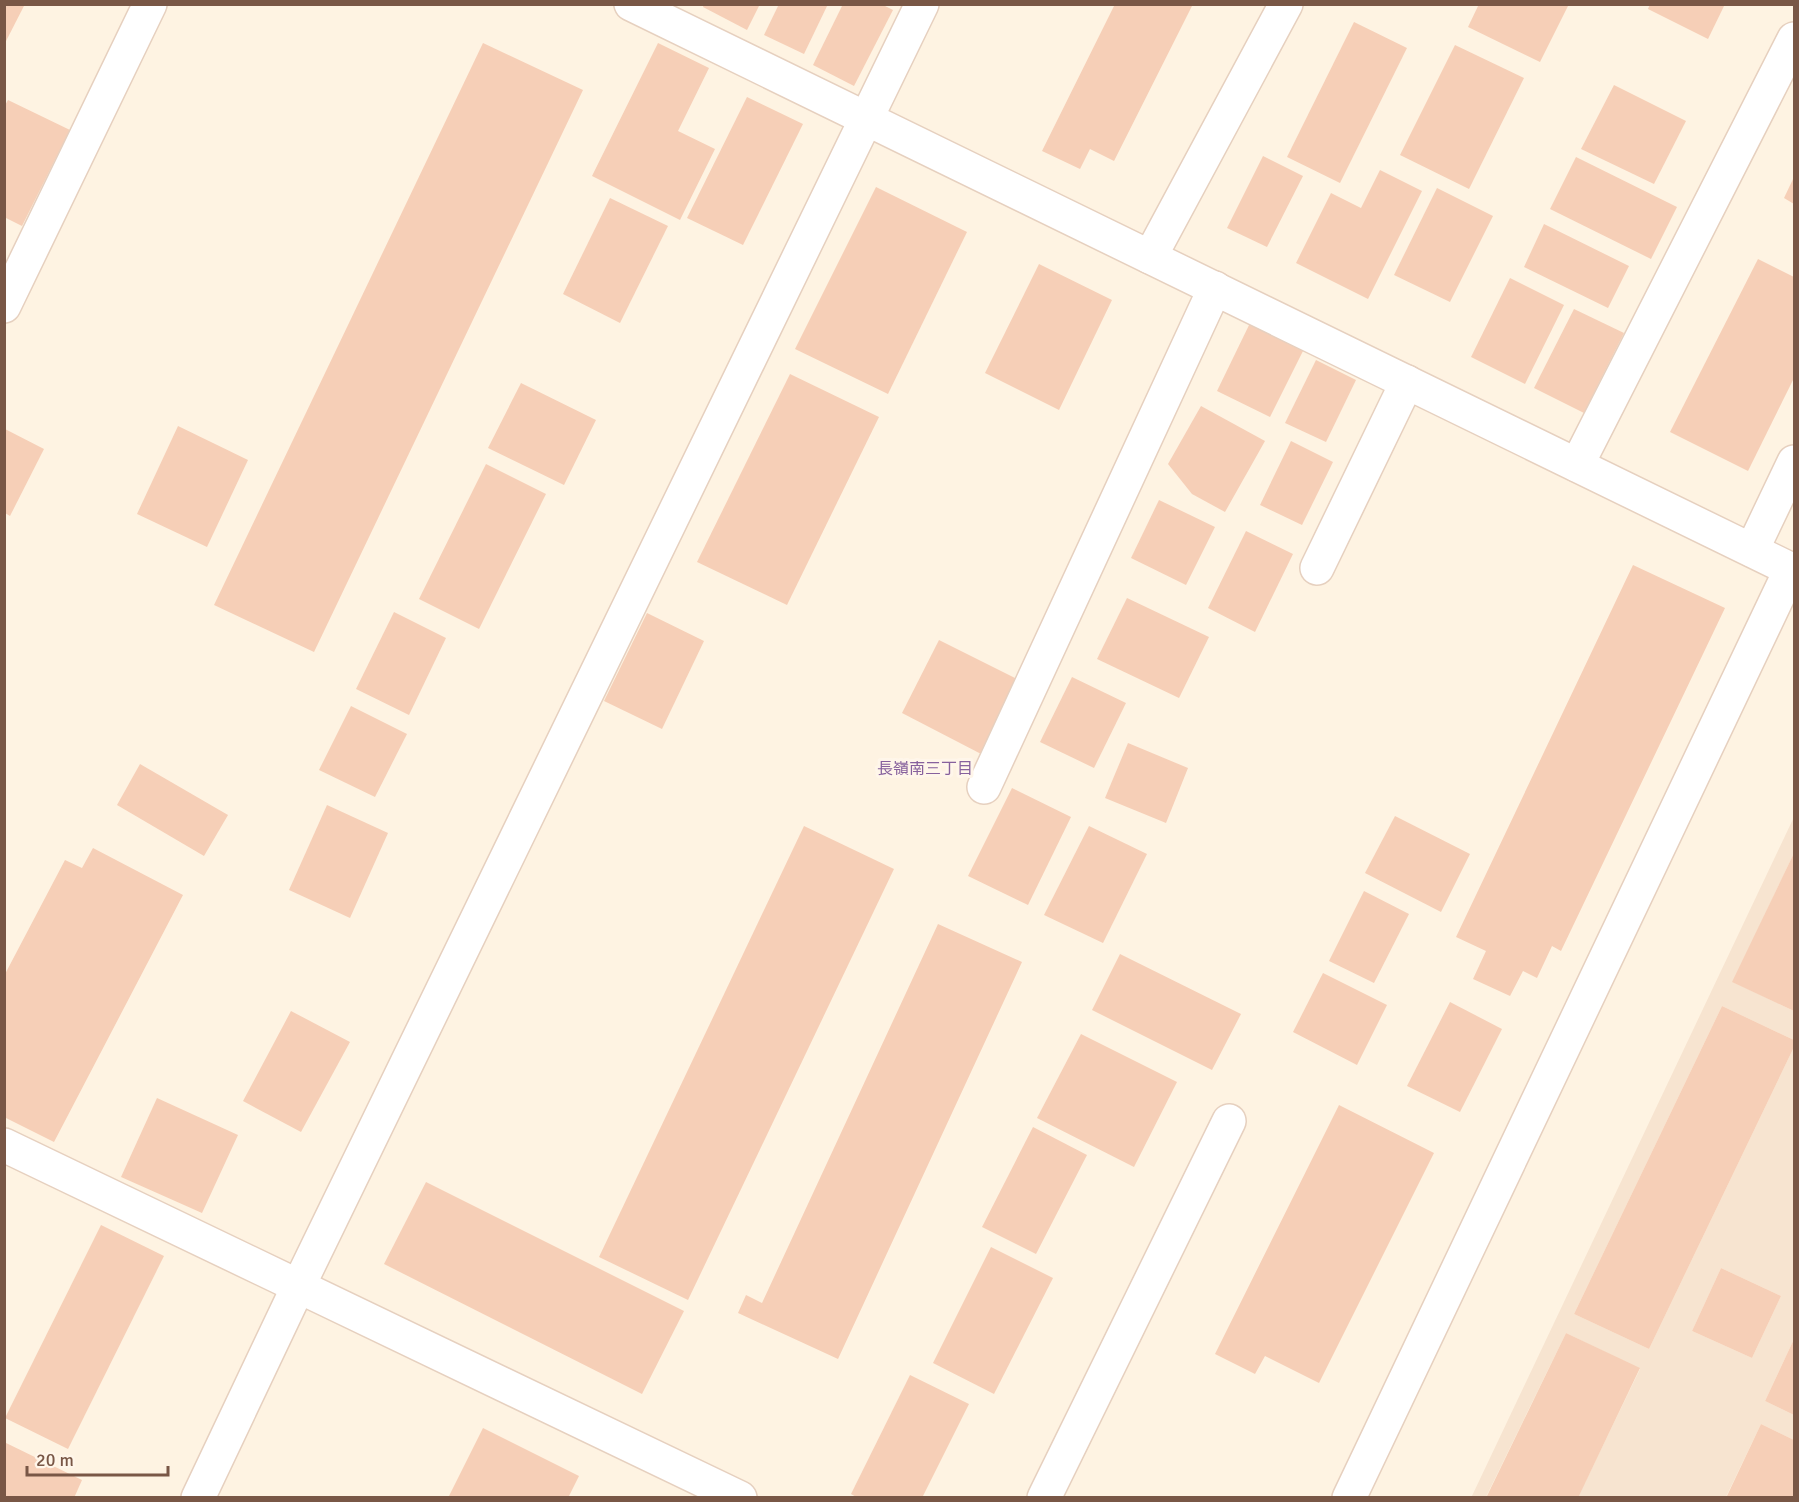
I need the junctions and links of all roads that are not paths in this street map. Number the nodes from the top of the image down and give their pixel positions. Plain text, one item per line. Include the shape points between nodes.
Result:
1 (150, 4) edge
2 (631, 4) edge
3 (922, 4) edge
4 (1287, 4) edge
5 (671, 13) edge
6 (1794, 39) edge
7 (868, 119) junction
8 (1150, 257) junction
9 (1215, 288) junction
10 (4, 306) edge
11 (1407, 382) junction
12 (1794, 462) edge
13 (1577, 465) junction
14 (1752, 550) junction
15 (1317, 568) dead end
16 (1792, 570) edge
17 (984, 787) dead end
18 (1229, 1120) dead end
19 (4, 1145) edge
20 (298, 1287) junction
21 (198, 1497) edge
22 (740, 1497) edge
23 (1044, 1497) edge
24 (1349, 1497) edge

1 - 10 street
2 - 5 street
3 - 7 street
4 - 8 street
5 - 7 street
6 - 13 street
7 - 8 street
7 - 20 street
8 - 9 street
9 - 11 street
9 - 17 street
11 - 13 street
11 - 15 street
12 - 14 street
13 - 14 street
14 - 16 street
16 - 24 street
18 - 23 street
19 - 20 street
20 - 21 street
20 - 22 street

